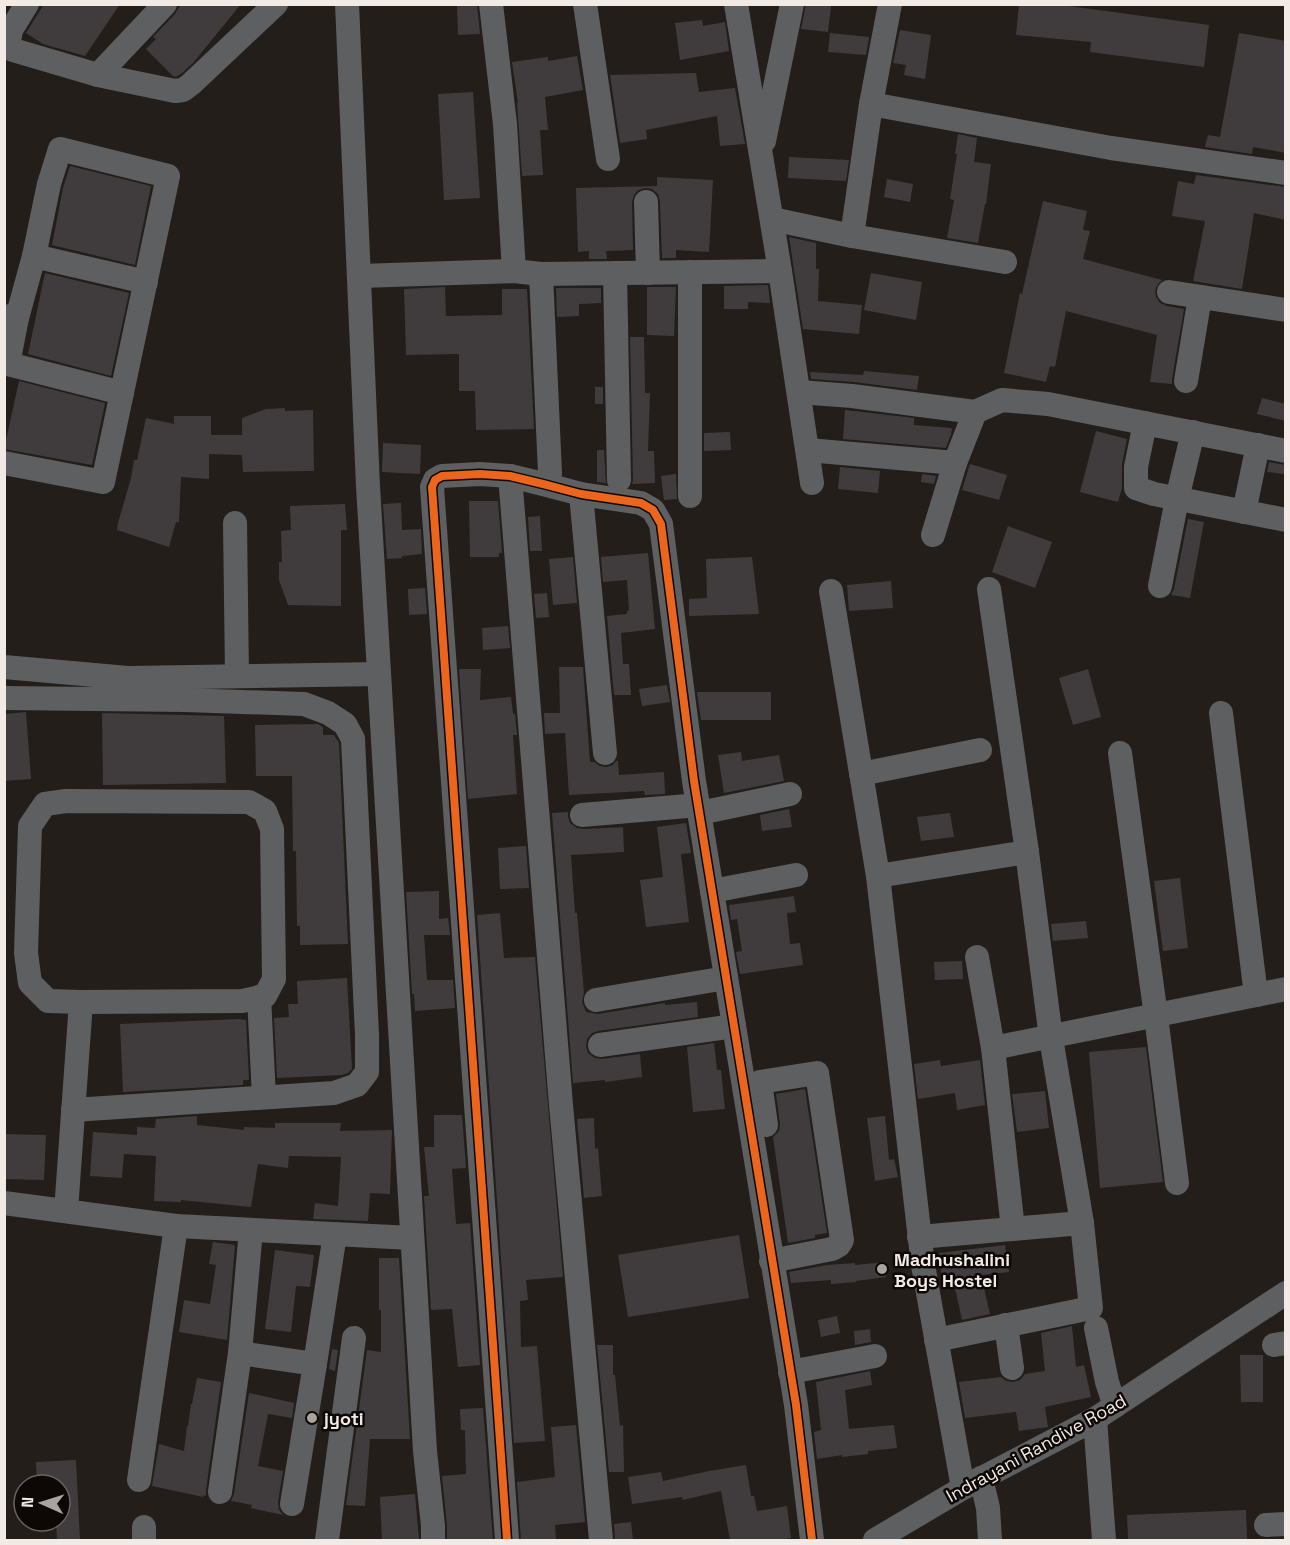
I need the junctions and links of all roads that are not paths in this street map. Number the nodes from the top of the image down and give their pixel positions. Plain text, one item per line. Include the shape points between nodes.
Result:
1 (27, 4) edge
2 (165, 4) edge
3 (276, 4) edge
4 (347, 4) edge
5 (491, 4) edge
6 (585, 4) edge
7 (736, 4) edge
8 (792, 4) edge
9 (890, 4) edge
10 (98, 75) junction
11 (871, 104) junction
12 (761, 155) junction
13 (608, 159) dead end
14 (1286, 172) edge
15 (646, 202) dead end
16 (772, 219) junction
17 (852, 236) junction
18 (34, 256) junction
19 (1005, 262) dead end
20 (514, 271) junction
21 (780, 271) junction
22 (690, 272) junction
23 (615, 273) junction
24 (648, 273) junction
25 (541, 274) junction
26 (360, 276) junction
27 (146, 282) junction
28 (1169, 292) dead end
29 (1200, 297) junction
30 (1286, 310) edge
31 (11, 317) edge
32 (6, 371) edge
33 (1186, 381) dead end
34 (122, 393) junction
35 (799, 393) junction
36 (975, 412) junction
37 (1145, 423) junction
38 (1193, 432) junction
39 (1258, 445) junction
40 (808, 450) junction
41 (1286, 451) edge
42 (4, 463) edge
43 (955, 463) junction
44 (550, 473) dead end
45 (510, 476) junction
46 (619, 480) dead end
47 (812, 483) dead end
48 (581, 494) junction
49 (690, 496) dead end
50 (1178, 499) junction
51 (1244, 512) junction
52 (1286, 520) edge
53 (235, 523) dead end
54 (933, 535) dead end
55 (1160, 586) dead end
56 (989, 589) dead end
57 (831, 591) dead end
58 (4, 667) edge
59 (379, 674) junction
60 (237, 676) junction
61 (4, 698) edge
62 (1221, 713) dead end
63 (980, 750) dead end
64 (605, 753) dead end
65 (1120, 753) dead end
66 (861, 774) junction
67 (790, 794) dead end
68 (699, 809) junction
69 (582, 815) dead end
70 (1027, 852) junction
71 (796, 875) dead end
72 (878, 876) junction
73 (712, 891) junction
74 (977, 957) dead end
75 (726, 978) junction
76 (1286, 989) edge
77 (1256, 995) junction
78 (259, 997) junction
79 (596, 1000) dead end
80 (81, 1002) junction
81 (1156, 1016) junction
82 (734, 1026) junction
83 (1050, 1038) junction
84 (600, 1045) dead end
85 (993, 1048) junction
86 (264, 1097) junction
87 (73, 1110) junction
88 (772, 1171) dead end
89 (1178, 1183) dead end
90 (4, 1203) edge
91 (66, 1211) junction
92 (1082, 1223) junction
93 (176, 1226) junction
94 (1013, 1229) junction
95 (251, 1230) junction
96 (335, 1234) junction
97 (919, 1237) junction
98 (412, 1238) junction
99 (771, 1261) junction
100 (1286, 1293) edge
101 (1006, 1325) junction
102 (1096, 1328) dead end
103 (354, 1338) dead end
104 (936, 1340) junction
105 (240, 1353) junction
106 (875, 1356) dead end
107 (315, 1364) junction
108 (1012, 1368) dead end
109 (790, 1372) junction
110 (1115, 1406) junction
111 (1095, 1419) junction
112 (139, 1480) dead end
113 (972, 1483) junction
114 (220, 1492) dead end
115 (292, 1504) dead end
116 (327, 1540) edge
117 (433, 1540) edge
118 (507, 1540) edge
119 (601, 1540) edge
120 (812, 1540) edge
121 (875, 1540) edge
122 (990, 1540) edge
123 (1104, 1540) edge

1 - 10 street via 11,30 9,41 14,50
2 - 10 street
3 - 10 street via 183,90
4 - 26 street
5 - 20 street via 506,124
6 - 13 street
7 - 12 street
8 - 12 street
9 - 11 street
11 - 14 street via 1111,148
11 - 17 street
12 - 16 street
15 - 24 street
16 - 17 street
16 - 21 street
17 - 19 street
18 - 27 street
18 - 27 street via 60,149 168,176
18 - 31 street
20 - 25 street
20 - 26 street
21 - 22 street
21 - 35 street
22 - 24 street
22 - 49 street
23 - 24 street
23 - 25 street
23 - 46 street
25 - 44 street
26 - 59 street
27 - 34 street
28 - 29 street
29 - 30 street
29 - 33 street
31 - 32 street
32 - 34 street
34 - 42 street via 103,482
35 - 36 street
35 - 40 street
36 - 37 street via 1002,400 1048,404
36 - 43 street
37 - 38 street
37 - 50 street via 1136,488
38 - 39 street
38 - 50 street
39 - 41 street
39 - 51 street
40 - 43 street
40 - 47 street
43 - 54 street
45 - 48 street
45 - 118 street via 442,476 432,487
45 - 119 street
48 - 64 street
48 - 68 street via 641,503 653,510 661,524
50 - 51 street
50 - 55 street
51 - 52 street
53 - 60 street
56 - 70 street
57 - 66 street
58 - 60 street via 128,678
59 - 60 street
59 - 98 street
61 - 86 street via 304,704 345,724 353,739 367,1072 357,1085 334,1093
62 - 77 street
63 - 66 street
65 - 81 street
66 - 72 street
67 - 68 street
68 - 69 street
68 - 73 street
70 - 72 street
70 - 83 street
71 - 73 street
72 - 97 street
73 - 75 street
74 - 85 street
75 - 79 street
75 - 82 street
76 - 77 street
77 - 81 street
78 - 80 street via 242,1001
78 - 80 street via 265,996 274,980 272,829 265,811 249,802 66,801 45,804 30,826 26,953 30,983 48,1000
78 - 86 street
80 - 87 street
81 - 83 street
81 - 89 street
82 - 84 street
82 - 99 street
83 - 85 street
83 - 92 street
85 - 94 street
86 - 87 street
87 - 91 street
88 - 99 street via 760,1082 817,1073 842,1240 832,1249
90 - 91 street
91 - 93 street
92 - 94 street
92 - 101 street via 1091,1308
93 - 95 street
93 - 112 street
94 - 97 street
95 - 96 street
95 - 105 street
96 - 98 street
96 - 107 street
97 - 104 street
98 - 117 street
99 - 109 street
100 - 110 street, Indrayani Randive Road
101 - 104 street
101 - 108 street
102 - 110 street
103 - 116 street
104 - 113 street
105 - 107 street
105 - 114 street
106 - 109 street
107 - 115 street
109 - 120 street
110 - 111 street, Indrayani Randive Road
111 - 113 street, Indrayani Randive Road
111 - 123 street
113 - 121 street, Indrayani Randive Road
113 - 122 street via 988,1509

